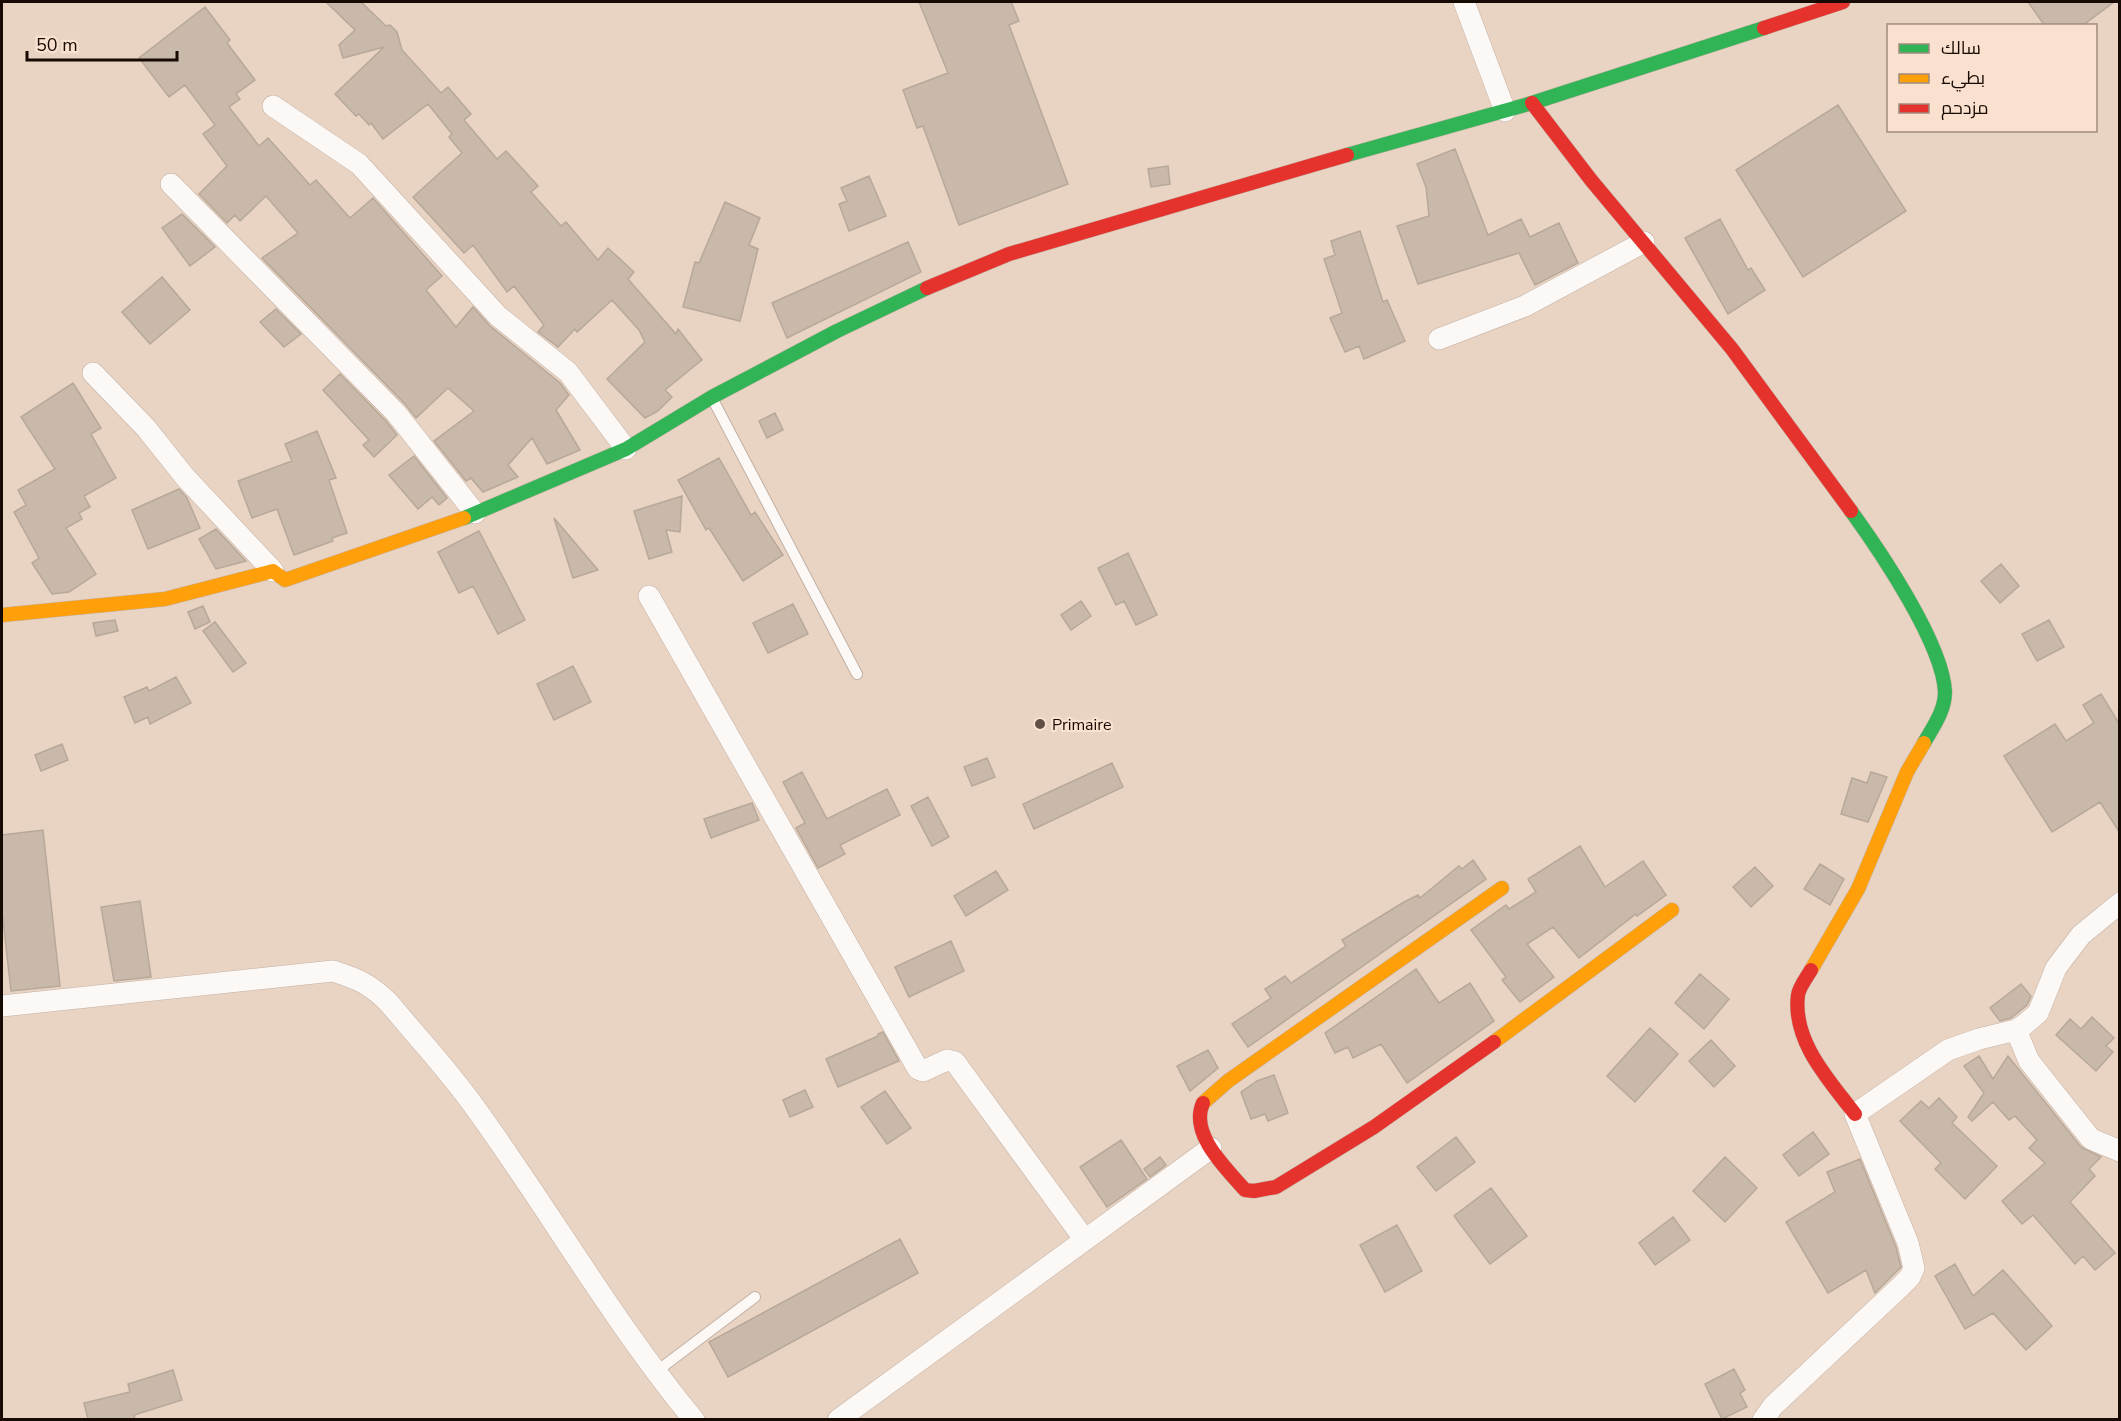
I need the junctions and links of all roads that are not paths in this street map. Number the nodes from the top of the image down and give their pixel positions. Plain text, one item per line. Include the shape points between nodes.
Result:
1 (1464, 2) edge
2 (1843, 2) edge
3 (1532, 103) junction
4 (273, 106) dead end
5 (1505, 111) junction
6 (171, 184) dead end
7 (1644, 242) junction
8 (1439, 339) dead end
9 (93, 373) dead end
10 (711, 397) junction
11 (626, 448) junction
12 (475, 513) junction
13 (273, 570) junction
14 (649, 596) dead end
15 (2, 615) edge
16 (857, 674) dead end
17 (1502, 888) dead end
18 (2120, 903) edge
19 (1672, 910) dead end
20 (2, 1006) edge
21 (2016, 1030) junction
22 (1855, 1114) junction
23 (1211, 1148) junction
24 (2120, 1151) edge
25 (1085, 1240) junction
26 (755, 1297) dead end
27 (657, 1371) junction
28 (694, 1419) edge
29 (838, 1419) edge
30 (1763, 1419) edge

1 - 5 street
2 - 3 street
3 - 5 street
3 - 7 street
4 - 11 street via 359,164 498,316 568,372
5 - 10 street via 1009,254 937,283
6 - 12 street via 396,413
7 - 8 street via 1525,306
7 - 22 street via 1732,349 1865,530 1915,611 1941,666 1945,693 1942,711 1907,772 1858,889 1798,993 1800,1030 1823,1072
9 - 13 street
10 - 11 street
10 - 16 lane
11 - 12 street
12 - 13 street via 285,580
13 - 15 street via 165,599
14 - 25 street via 918,1069 923,1071 947,1060 955,1062
17 - 23 street via 1227,1081 1202,1103 1198,1121
18 - 21 street via 2081,935 2056,968 2038,1013
19 - 23 street via 1466,1063 1374,1127 1276,1187 1245,1190
20 - 27 street via 333,971 373,987 475,1107 605,1301
21 - 22 street via 1948,1050
21 - 24 street via 2029,1061 2091,1139
22 - 30 street via 1908,1243 1914,1268 1910,1277
23 - 25 street
25 - 29 street
26 - 27 lane
27 - 28 street

